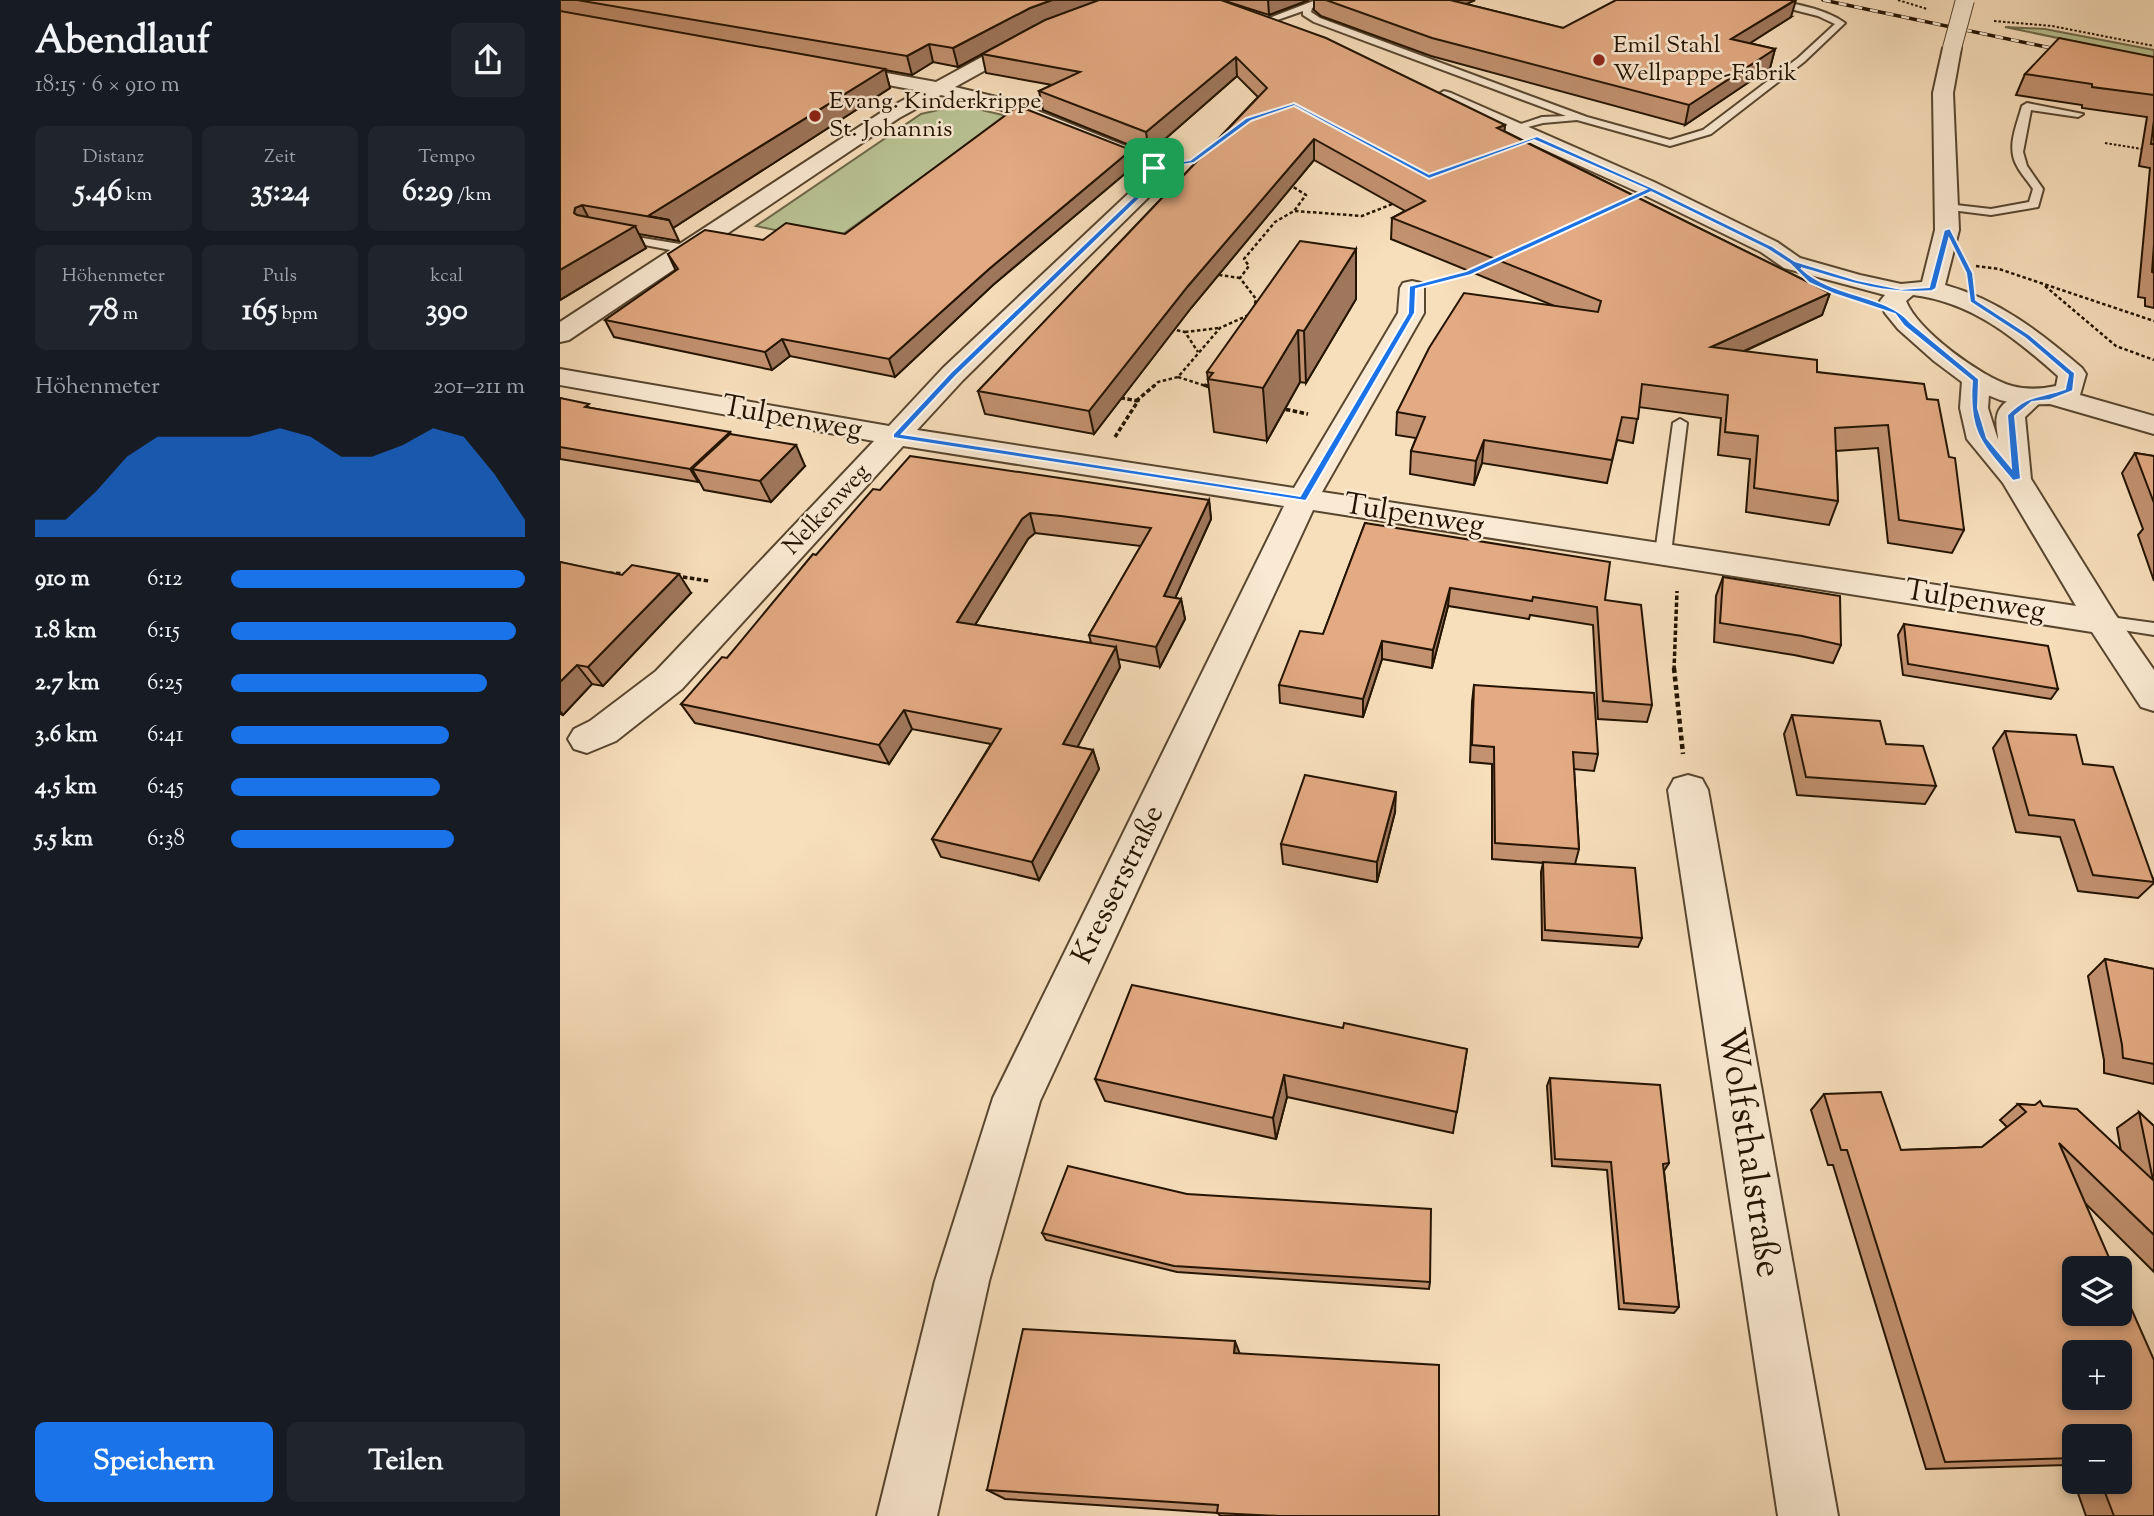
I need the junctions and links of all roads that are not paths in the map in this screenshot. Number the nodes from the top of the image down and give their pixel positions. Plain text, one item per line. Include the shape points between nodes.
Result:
1 (1126, 0) edge
2 (1323, 0) edge
3 (1759, 0) edge
4 (1965, 0) edge
5 (1309, 6) junction
6 (1255, 20) joint
7 (1286, 32) edge
8 (820, 67) edge
9 (937, 88) junction
10 (1431, 91) edge
11 (2078, 114) dead end
12 (1583, 119) junction
13 (1516, 129) junction
14 (2033, 152) dead end
15 (2017, 153) junction
16 (1947, 218) junction
17 (604, 234) edge
18 (686, 249) junction
19 (1412, 288) road end
20 (1932, 289) junction
21 (1973, 300) junction
22 (1899, 302) junction
23 (560, 334) edge
24 (2072, 374) junction
25 (560, 377) edge
26 (1976, 381) junction
27 (2042, 398) junction
28 (2154, 411) edge
29 (1680, 423) dead end
30 (2154, 425) edge
31 (896, 436) junction
32 (2016, 479) junction
33 (1303, 499) junction
34 (1670, 554) junction
35 (2104, 622) junction
36 (2154, 629) edge
37 (2154, 698) edge
38 (587, 739) dead end
39 (1688, 790) road end
40 (907, 1516) edge
41 (1808, 1516) edge

1 - 9 street via 1041,32
2 - 5 lane
3 - 12 lane via 1841,23 1707,132 1670,143
4 - 16 street, bridge via 1943,93
5 - 6 lane
5 - 12 lane via 1306,13 1317,20
6 - 7 street
8 - 9 street
9 - 18 street
9 - 31 street, Nelkenweg via 1006,105 1141,159 1154,168 1157,178 953,374
10 - 13 street
11 - 15 lane via 2027,106
12 - 13 lane via 1542,120
13 - 22 street via 1769,247 1811,281 1836,293
14 - 15 lane
15 - 16 lane via 2038,189 2034,205
16 - 20 street
16 - 21 street via 1967,269
17 - 18 lane
18 - 23 street
19 - 33 street, Kresserstraße via 1411,313
20 - 21 street
20 - 22 street
21 - 24 street via 2028,336
22 - 26 street via 1907,324
24 - 27 street via 2069,391
24 - 28 street
25 - 31 street, Tulpenweg
26 - 27 street via 2004,394
26 - 32 street via 1974,408 1982,439
27 - 30 street
27 - 32 street via 2011,415
29 - 34 lane
31 - 33 street, Tulpenweg
31 - 38 street, Nelkenweg via 670,680
32 - 35 street
33 - 34 street, Tulpenweg
33 - 40 street, Kresserstraße via 1017,1098 962,1282
34 - 35 street, Tulpenweg
35 - 36 lane
35 - 37 street
39 - 41 street, Wolfsthalstraße

